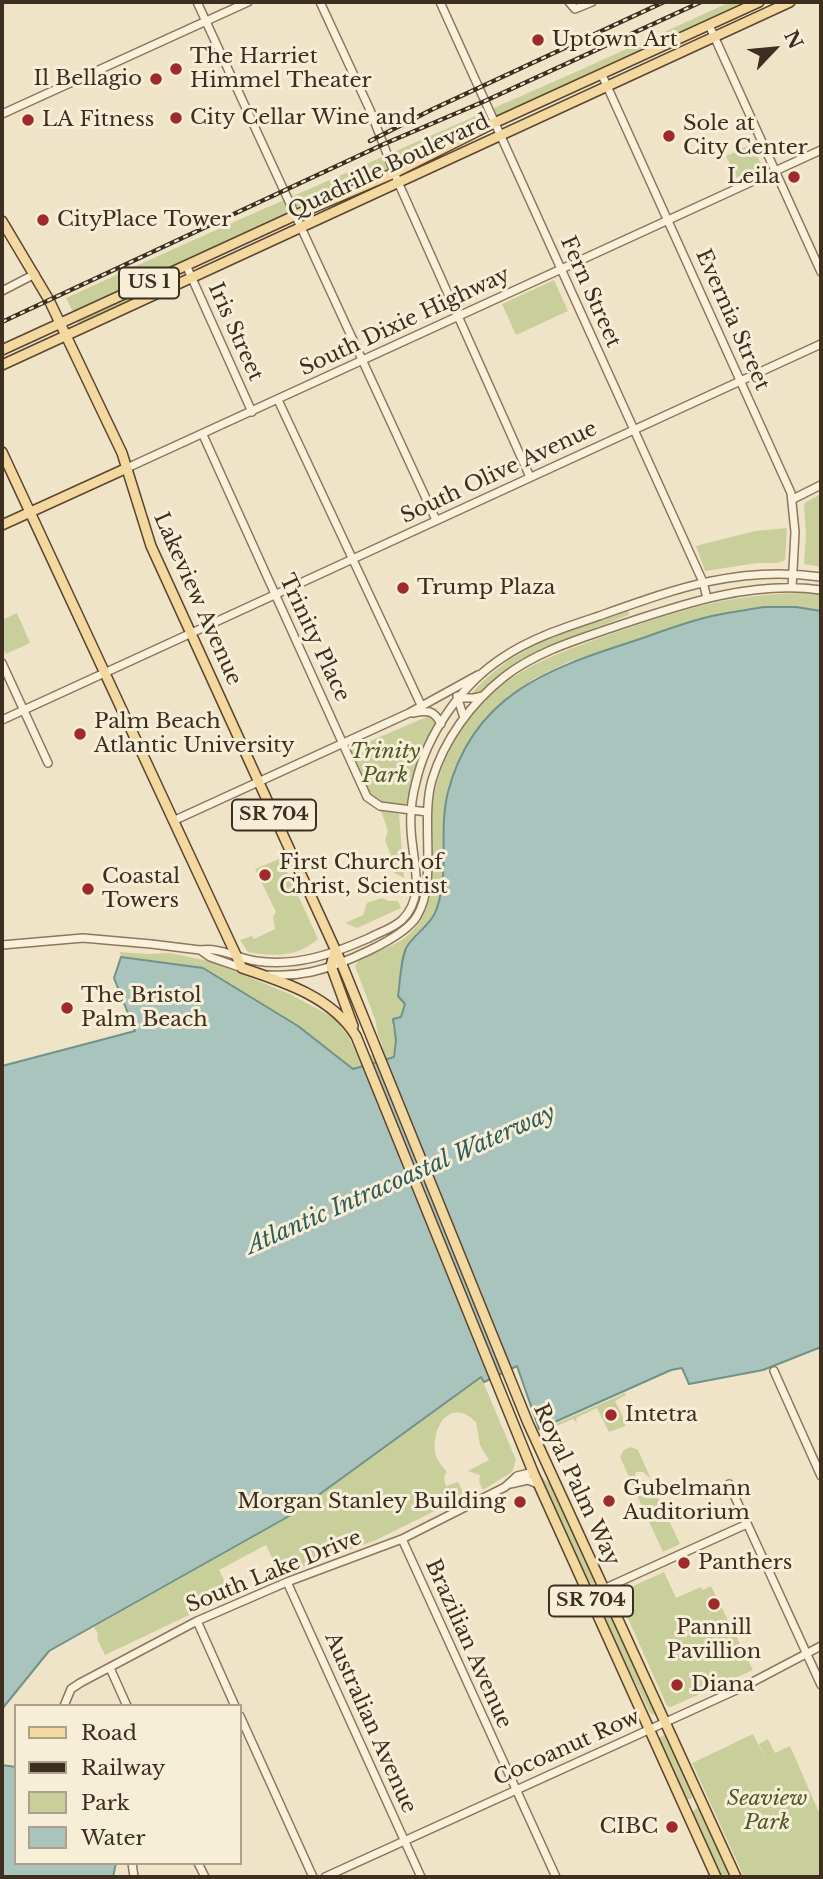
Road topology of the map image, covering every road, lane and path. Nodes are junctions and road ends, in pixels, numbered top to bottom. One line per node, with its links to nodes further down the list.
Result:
1 (197, 2): 9 (street)
2 (248, 2): 9 (street)
3 (320, 2): 19 (street)
4 (440, 2): 15 (street, Fern Street)
5 (569, 2): 6 (street)
6 (592, 2)
7 (759, 2): 10 (main road, Quadrille Boulevard / US 1)
8 (790, 2): 11 (main road, Quadrille Boulevard / US 1)
9 (206, 21): 14 (street); 20 (street)
10 (709, 25): 11 (street); 12 (main road, Quadrille Boulevard / US 1)
11 (714, 37): 13 (main road, Quadrille Boulevard / US 1); 18 (street)
12 (602, 75): 13 (street, Evernia Street); 15 (main road, Quadrille Boulevard / US 1)
13 (607, 86): 16 (main road, Quadrille Boulevard / US 1); 21 (street, Evernia Street)
14 (2, 114)
15 (494, 123): 16 (street, Fern Street); 19 (main road, Quadrille Boulevard / US 1)
16 (500, 135): 19 (main road, Quadrille Boulevard / US 1); 25 (street, Fern Street)
17 (821, 149): 18 (street, South Dixie Highway)
18 (775, 171): 21 (street, South Dixie Highway); 26 (street)
19 (396, 177): 20 (main road, Quadrille Boulevard / US 1); 23 (main road, Quadrille Boulevard / US 1); 30 (street)
20 (296, 215): 23 (street); 24 (main road, Quadrille Boulevard / US 1)
21 (667, 220): 25 (street, South Dixie Highway); 37 (street, Evernia Street)
22 (2, 221): 27 (main road, Lakeview Avenue)
23 (301, 227): 28 (main road, Quadrille Boulevard / US 1); 35 (street)
24 (186, 265): 28 (street, Iris Street); 31 (main road, Quadrille Boulevard / US 1)
25 (561, 270): 30 (street, South Dixie Highway); 40 (street, Fern Street)
26 (821, 272)
27 (35, 274): 29 (street); 31 (main road, Lakeview Avenue)
28 (191, 277): 32 (main road, Quadrille Boulevard / US 1); 39 (street, Iris Street)
29 (2, 291)
30 (458, 317): 35 (street, South Dixie Highway); 44 (street)
31 (61, 323): 32 (main road, Lakeview Avenue); 34 (main road, Quadrille Boulevard / US 1)
32 (66, 335): 36 (main road, Quadrille Boulevard); 43 (main road, Lakeview Avenue)
33 (821, 344): 37 (street, South Olive Avenue)
34 (2, 350)
35 (363, 361): 38 (street, South Dixie Highway); 48 (street)
36 (2, 365)
37 (740, 381): 40 (street, South Olive Avenue); 46 (street, Evernia Street)
38 (278, 400): 39 (street, South Dixie Highway); 50 (street)
39 (252, 412): 41 (street, South Dixie Highway)
40 (632, 430): 44 (street, South Olive Avenue); 53 (street, Fern Street)
41 (203, 435): 43 (street, South Dixie Highway); 56 (street, Trinity Place)
42 (2, 452): 47 (main road)
43 (127, 468): 47 (main road, South Dixie Highway); 58 (main road, Lakeview Avenue / SR 704)
44 (530, 477): 48 (street, South Olive Avenue)
45 (821, 485): 46 (street)
46 (793, 499): 51 (street, Evernia Street)
47 (30, 513): 49 (main road, South Dixie Highway); 60 (main road)
48 (436, 520): 50 (street, South Olive Avenue)
49 (2, 526)
50 (351, 560): 56 (street, South Olive Avenue); 65 (street)
51 (793, 573): 52 (street); 53 (street); 54 (street, Evernia Street)
52 (821, 577)
53 (703, 582): 57 (street, Fern Street); 61 (street)
54 (792, 588): 55 (street); 57 (street)
55 (821, 590)
56 (275, 595): 58 (street, South Olive Avenue); 71 (street, Trinity Place)
57 (707, 598): 63 (street)
58 (191, 634): 60 (street, South Olive Avenue); 73 (main road, Lakeview Avenue / SR 704)
59 (2, 663): 66 (street)
60 (105, 674): 66 (street); 76 (main road)
61 (481, 674): 62 (street); 64 (street)
62 (451, 690): 64 (street); 65 (street)
63 (484, 696): 64 (street); 68 (street)
64 (459, 698): 68 (street); 70 (street)
65 (421, 705): 67 (street)
66 (23, 710): 69 (street); 72 (street)
67 (409, 713): 70 (street); 71 (street)
68 (464, 718): 75 (street)
69 (2, 720)
70 (441, 724): 74 (street)
71 (341, 742): 73 (street); 74 (street, Trinity Place)
72 (48, 763)
73 (259, 781): 76 (street); 79 (main road, Lakeview Avenue / SR 704)
74 (411, 810): 75 (street, Trinity Place); 79 (street)
75 (427, 812): 81 (street)
76 (173, 821): 80 (main road)
77 (2, 945): 78 (street)
78 (200, 950): 80 (street); 83 (street)
79 (335, 951): 80 (street); 81 (main road, Lakeview Avenue / SR 704); 82 (main road)
80 (236, 956): 83 (main road)
81 (341, 962): 82 (street); 87 (main road, Lakeview Avenue / SR 704)
82 (331, 966): 84 (street); 85 (main road)
83 (242, 968): 84 (main road, SR 704)
84 (261, 974): 85 (main road, SR 704)
85 (356, 1036): 88 (main road, Royal Palm Way / SR 704)
86 (774, 1371): 89 (street)
87 (508, 1375): 90 (main road, Royal Palm Way / SR 704)
88 (533, 1472): 90 (main road); 91 (street, South Lake Drive); 93 (main road, Royal Palm Way / SR 704)
89 (821, 1476)
90 (556, 1483): 97 (main road, Royal Palm Way / SR 704)
91 (509, 1484): 93 (street, South Lake Drive); 95 (street, South Lake Drive)
92 (729, 1484): 94 (street)
93 (538, 1485): 98 (main road, Royal Palm Way / SR 704)
94 (747, 1524): 97 (street); 101 (street)
95 (402, 1539): 96 (street, South Lake Drive); 110 (street, Brazilian Avenue)
96 (287, 1583): 99 (street, South Lake Drive); 113 (street, Australian Avenue)
97 (605, 1588): 98 (street); 108 (main road, Royal Palm Way / SR 704)
98 (588, 1596): 109 (main road, Royal Palm Way / SR 704)
99 (197, 1621): 102 (street, South Lake Drive); 106 (street)
100 (821, 1646): 101 (street, Cocoanut Row)
101 (806, 1653): 103 (street); 108 (street, Cocoanut Row)
102 (110, 1668): 104 (street, South Lake Drive); 105 (street)
103 (821, 1685)
104 (65, 1704)
105 (126, 1704)
106 (234, 1704)
107 (242, 1720): 114 (street)
108 (665, 1722): 109 (street, Cocoanut Row); 111 (main road, Royal Palm Way / SR 704)
109 (649, 1730): 110 (street, Cocoanut Row); 112 (main road, Royal Palm Way / SR 704)
110 (516, 1790): 113 (street, Cocoanut Row); 117 (street, Brazilian Avenue)
111 (701, 1800): 112 (main road); 119 (main road, Royal Palm Way / SR 704)
112 (685, 1808): 118 (main road, Royal Palm Way / SR 704)
113 (405, 1841): 115 (street, Cocoanut Row); 116 (street, Australian Avenue)
114 (313, 1877)
115 (326, 1877)
116 (421, 1877)
117 (556, 1877)
118 (716, 1877)
119 (736, 1877)

